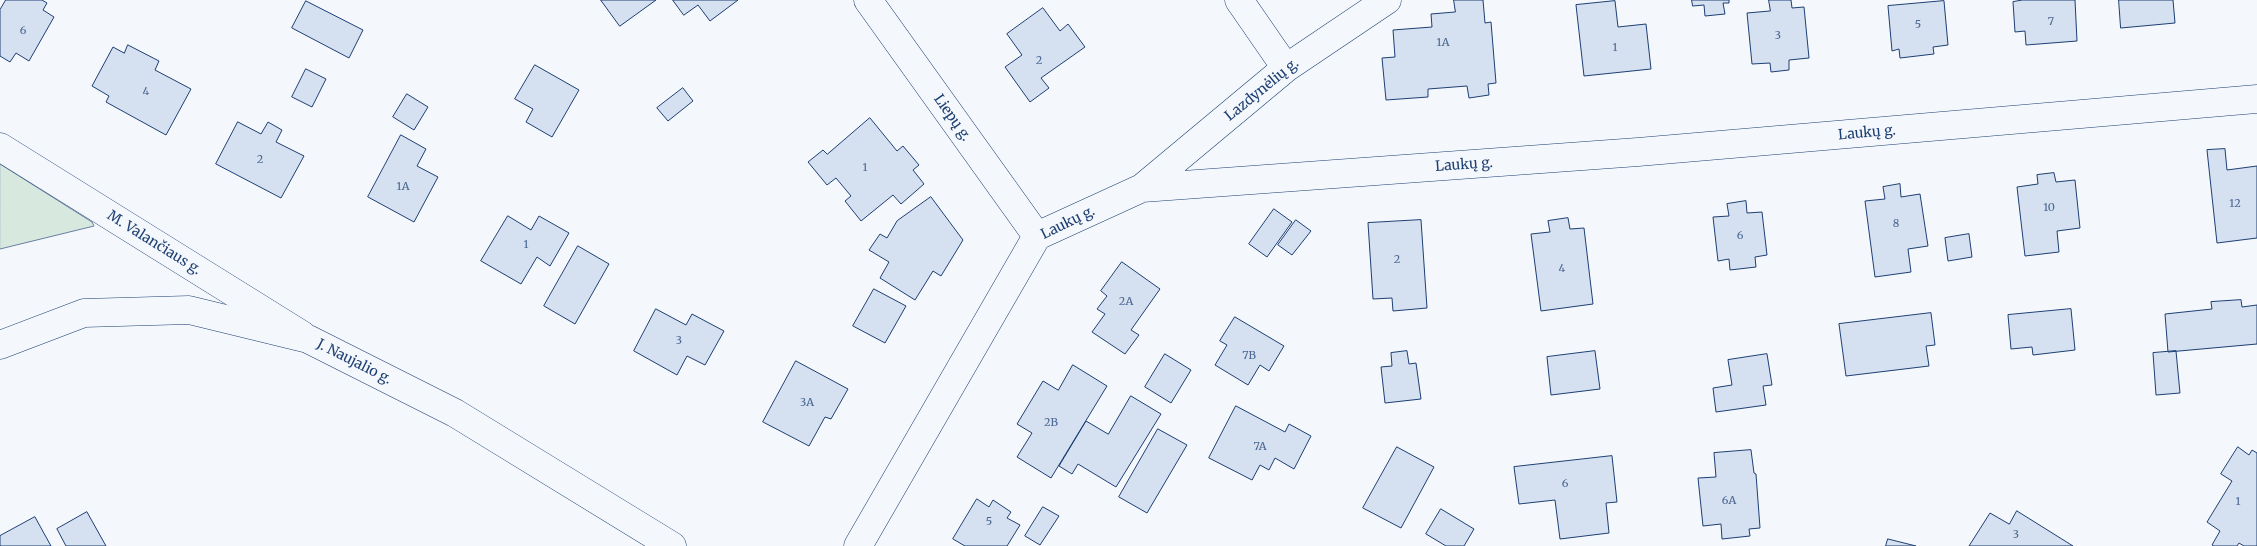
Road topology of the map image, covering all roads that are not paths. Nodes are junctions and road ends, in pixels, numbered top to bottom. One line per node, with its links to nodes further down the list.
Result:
1 (868, 0): 8 (street, Liepų g.)
2 (1239, 0): 4 (street)
3 (1387, 0): 4 (street, Lazdynėlių g.)
4 (1286, 68): 7 (street, Lazdynėlių g.)
5 (2257, 99): 7 (street, Laukų g.)
6 (0, 146): 9 (street, M. Valančiaus g.)
7 (1142, 188): 8 (street, Laukų g.)
8 (1037, 236): 12 (street, Laukų g.)
9 (308, 339): 10 (street, J. Naujalio g.); 11 (street, J. Naujalio g.)
10 (0, 344)
11 (672, 546)
12 (858, 546)

